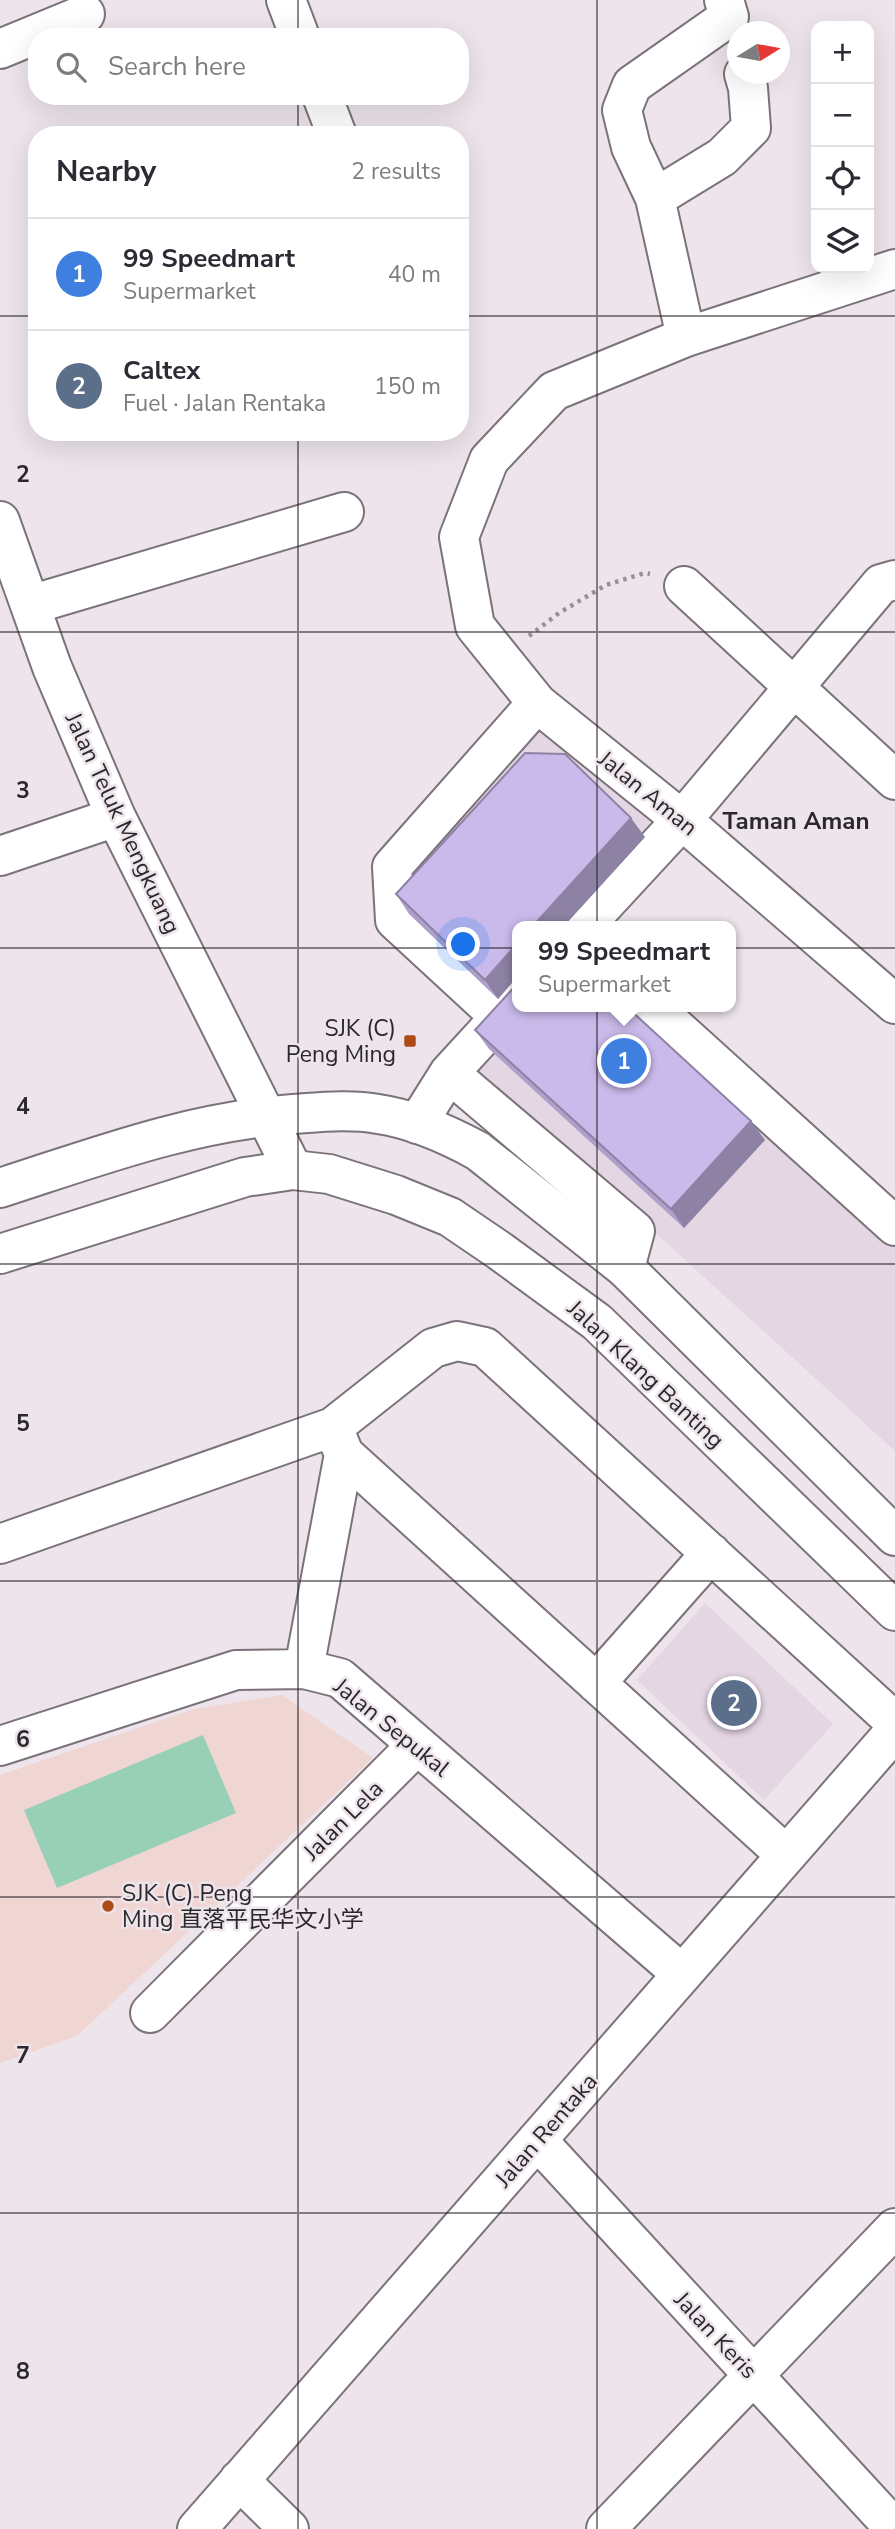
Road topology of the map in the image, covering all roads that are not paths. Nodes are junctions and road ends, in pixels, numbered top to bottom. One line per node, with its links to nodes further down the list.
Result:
1 (286, 0): 5 (main road)
2 (85, 14): 4 (main road)
3 (727, 24): 11 (main road)
4 (51, 28)
5 (297, 28)
6 (28, 37): 7 (main road)
7 (0, 49)
8 (747, 84): 11 (main road)
9 (325, 105): 10 (main road)
10 (334, 126)
11 (655, 198): 13 (main road)
12 (895, 269): 13 (main road)
13 (686, 337): 20 (main road, Jalan Aman)
14 (344, 512): 18 (main road)
15 (0, 521): 18 (main road, Jalan Teluk Mengkuang)
16 (895, 580): 19 (main road)
17 (684, 586): 19 (main road)
18 (30, 605): 22 (main road, Jalan Teluk Mengkuang)
19 (794, 687): 21 (main road); 23 (main road)
20 (537, 703): 23 (main road, Jalan Aman); 27 (main road)
21 (895, 780)
22 (116, 817): 24 (main road); 30 (main road, Jalan Teluk Mengkuang)
23 (682, 820): 25 (main road); 26 (main road, Jalan Aman)
24 (0, 856)
25 (589, 921)
26 (895, 1004)
27 (509, 1008): 29 (main road)
28 (659, 1012): 34 (main road)
29 (449, 1073): 31 (main road); 36 (main road)
30 (267, 1116): 31 (main road); 32 (main road, Jalan Teluk Mengkuang); 33 (main road)
31 (417, 1124): 36 (main road)
32 (293, 1170): 35 (main road, Jalan Klang Banting); 41 (main road, Jalan Klang Banting)
33 (0, 1188)
34 (895, 1226)
35 (0, 1254)
36 (625, 1268): 38 (main road)
37 (338, 1441): 39 (main road); 40 (main road); 42 (main road); 43 (main road)
38 (895, 1536)
39 (0, 1544)
40 (711, 1553): 43 (main road); 44 (main road)
41 (895, 1611)
42 (304, 1669): 46 (main road, Jalan Sepukal); 47 (main road, Jalan Sepukal)
43 (596, 1683): 48 (main road)
44 (895, 1723)
45 (895, 1731): 48 (main road, Jalan Rentaka)
46 (417, 1745): 49 (main road, Jalan Sepukal); 50 (main road, Jalan Lela)
47 (0, 1746)
48 (786, 1855): 49 (main road, Jalan Rentaka)
49 (682, 1974): 51 (main road, Jalan Rentaka)
50 (150, 2013)
51 (537, 2140): 53 (main road, Jalan Keris); 54 (main road, Jalan Rentaka)
52 (895, 2228): 53 (main road)
53 (754, 2376): 57 (main road); 58 (main road, Jalan Keris)
54 (239, 2480): 55 (main road, Jalan Rentaka); 56 (main road)
55 (197, 2529)
56 (289, 2529)
57 (606, 2529)
58 (895, 2529)

